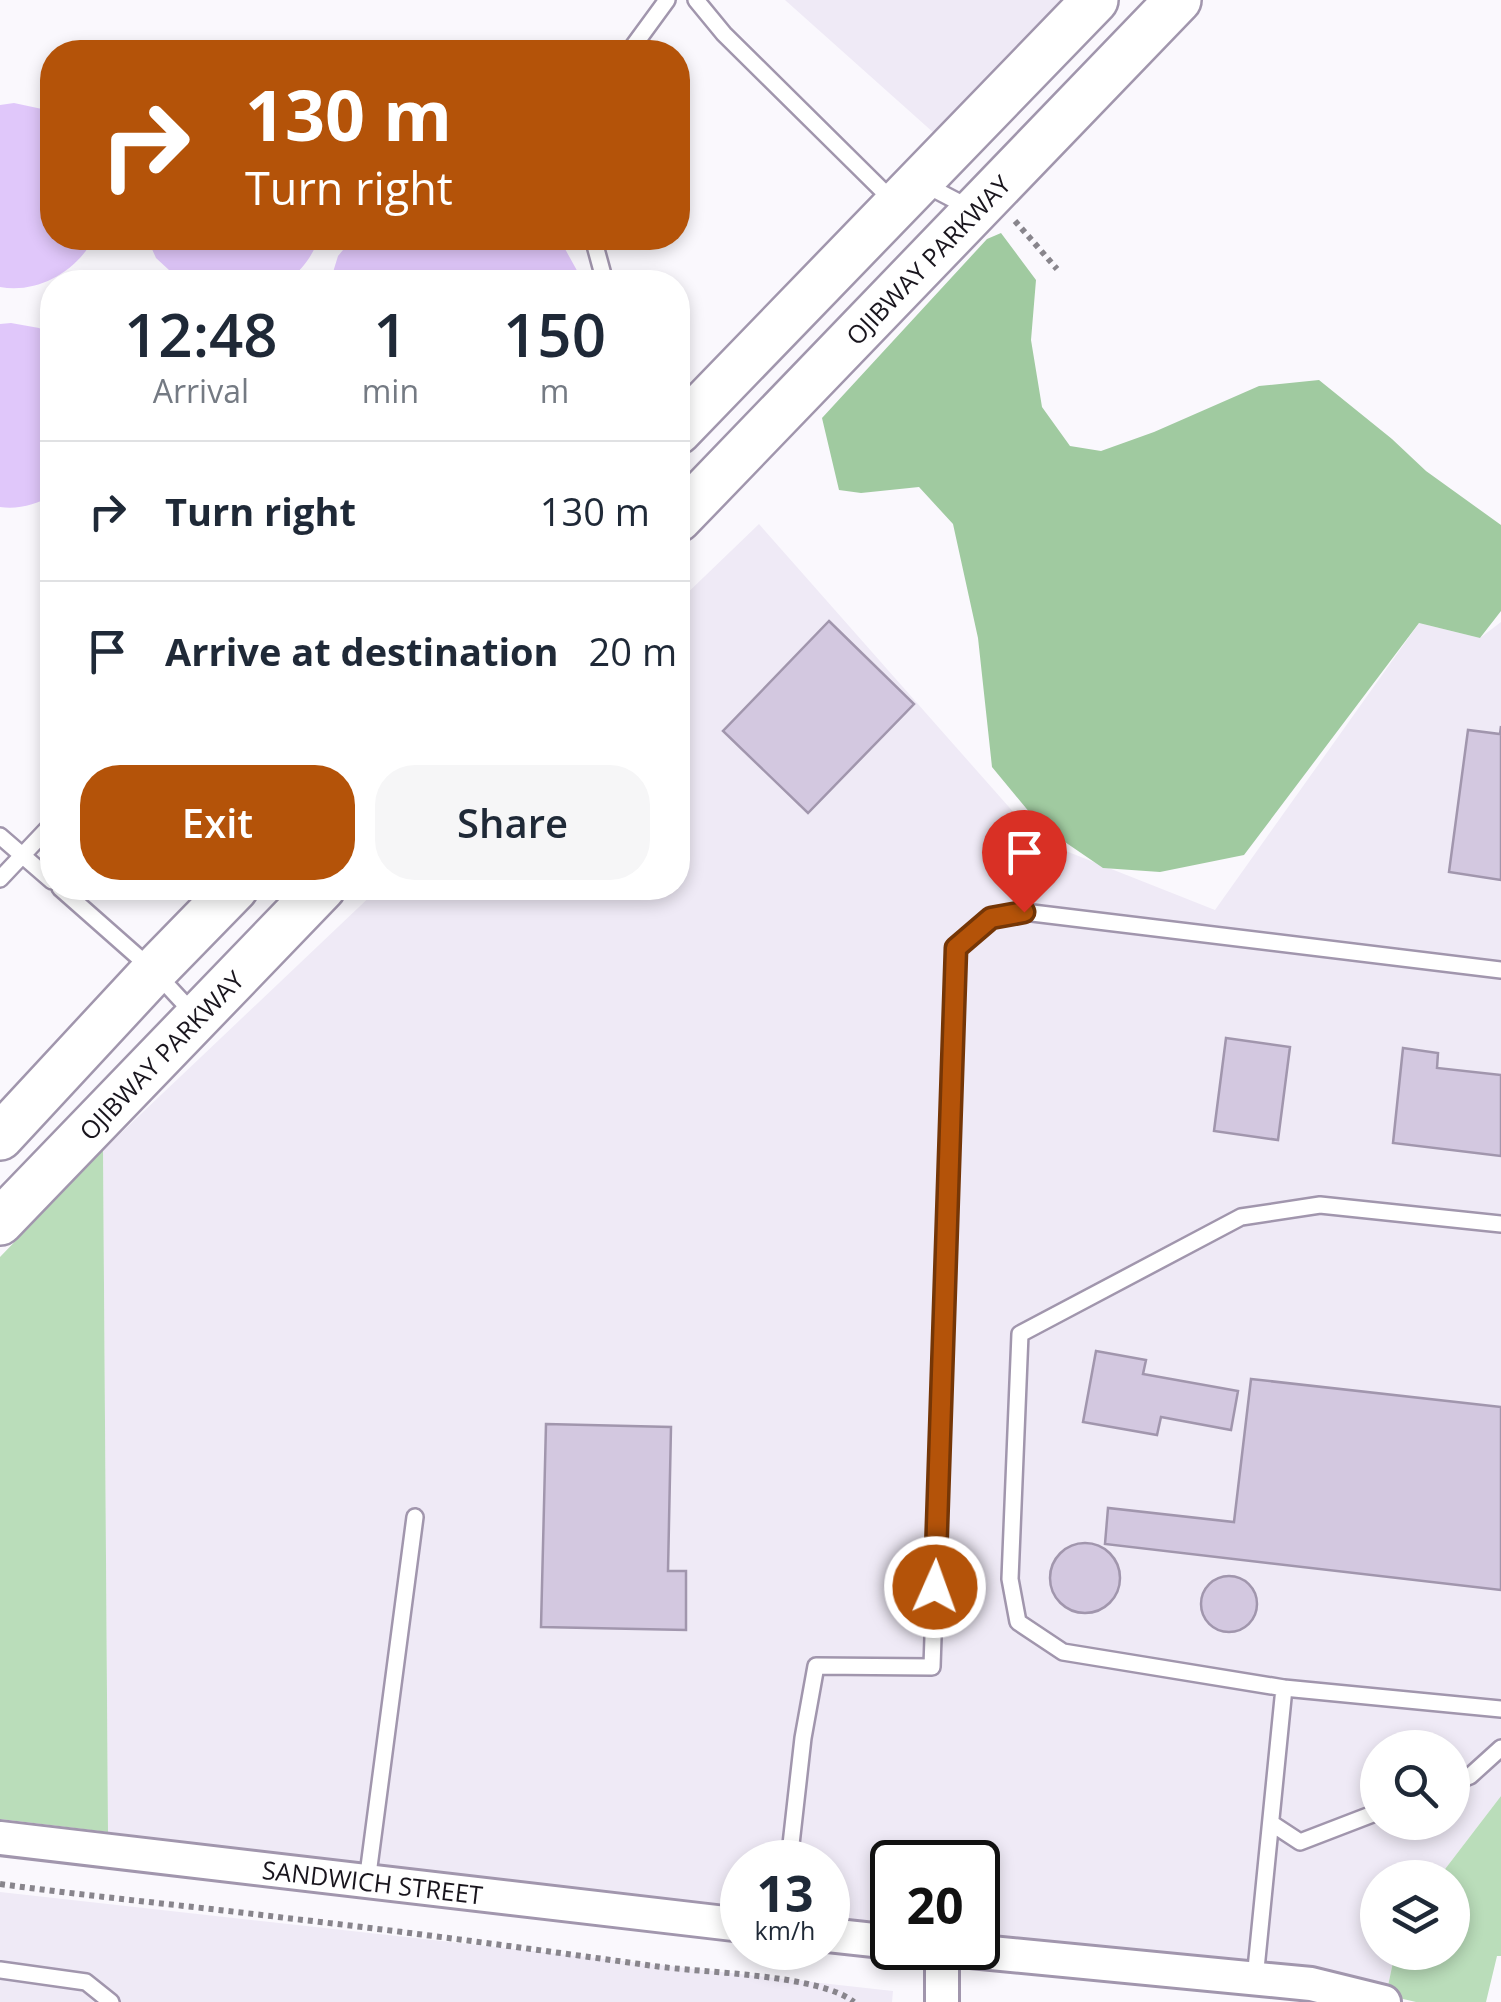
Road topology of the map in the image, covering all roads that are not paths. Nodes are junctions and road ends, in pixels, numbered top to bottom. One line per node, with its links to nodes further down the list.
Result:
1 (667, 0): 5 (lane)
2 (696, 0): 6 (lane)
3 (1095, 0): 6 (main road)
4 (1178, 0): 7 (main road, OJIBWAY PARKWAY)
5 (638, 40)
6 (909, 194): 7 (lane); 8 (main road)
7 (983, 202): 9 (main road, OJIBWAY PARKWAY)
8 (690, 420)
9 (690, 507)
10 (0, 836): 12 (lane)
11 (40, 837): 12 (lane)
12 (23, 855): 13 (lane); 14 (lane)
13 (40, 870)
14 (0, 879)
15 (74, 900): 18 (lane)
16 (222, 900): 18 (main road)
17 (310, 900): 20 (main road, OJIBWAY PARKWAY)
18 (154, 970): 20 (lane); 21 (main road)
19 (1501, 970): 32 (lane)
20 (197, 1017): 22 (main road, OJIBWAY PARKWAY)
21 (0, 1137)
22 (0, 1222)
23 (1501, 1224): 25 (lane)
24 (415, 1517): 33 (lane)
25 (1284, 1688): 26 (lane); 30 (lane)
26 (1501, 1709)
27 (1501, 1748): 28 (lane)
28 (1470, 1776)
29 (1360, 1819): 30 (lane)
30 (1271, 1823): 38 (lane)
31 (0, 1838): 33 (street, SANDWICH STREET)
32 (792, 1840)
33 (367, 1882): 34 (street, SANDWICH STREET)
34 (720, 1922)
35 (1000, 1954): 38 (street)
36 (0, 1970): 39 (lane)
37 (941, 1970): 40 (street)
38 (1256, 1979): 41 (street)
39 (111, 2002)
40 (942, 2002)
41 (1384, 2002)

